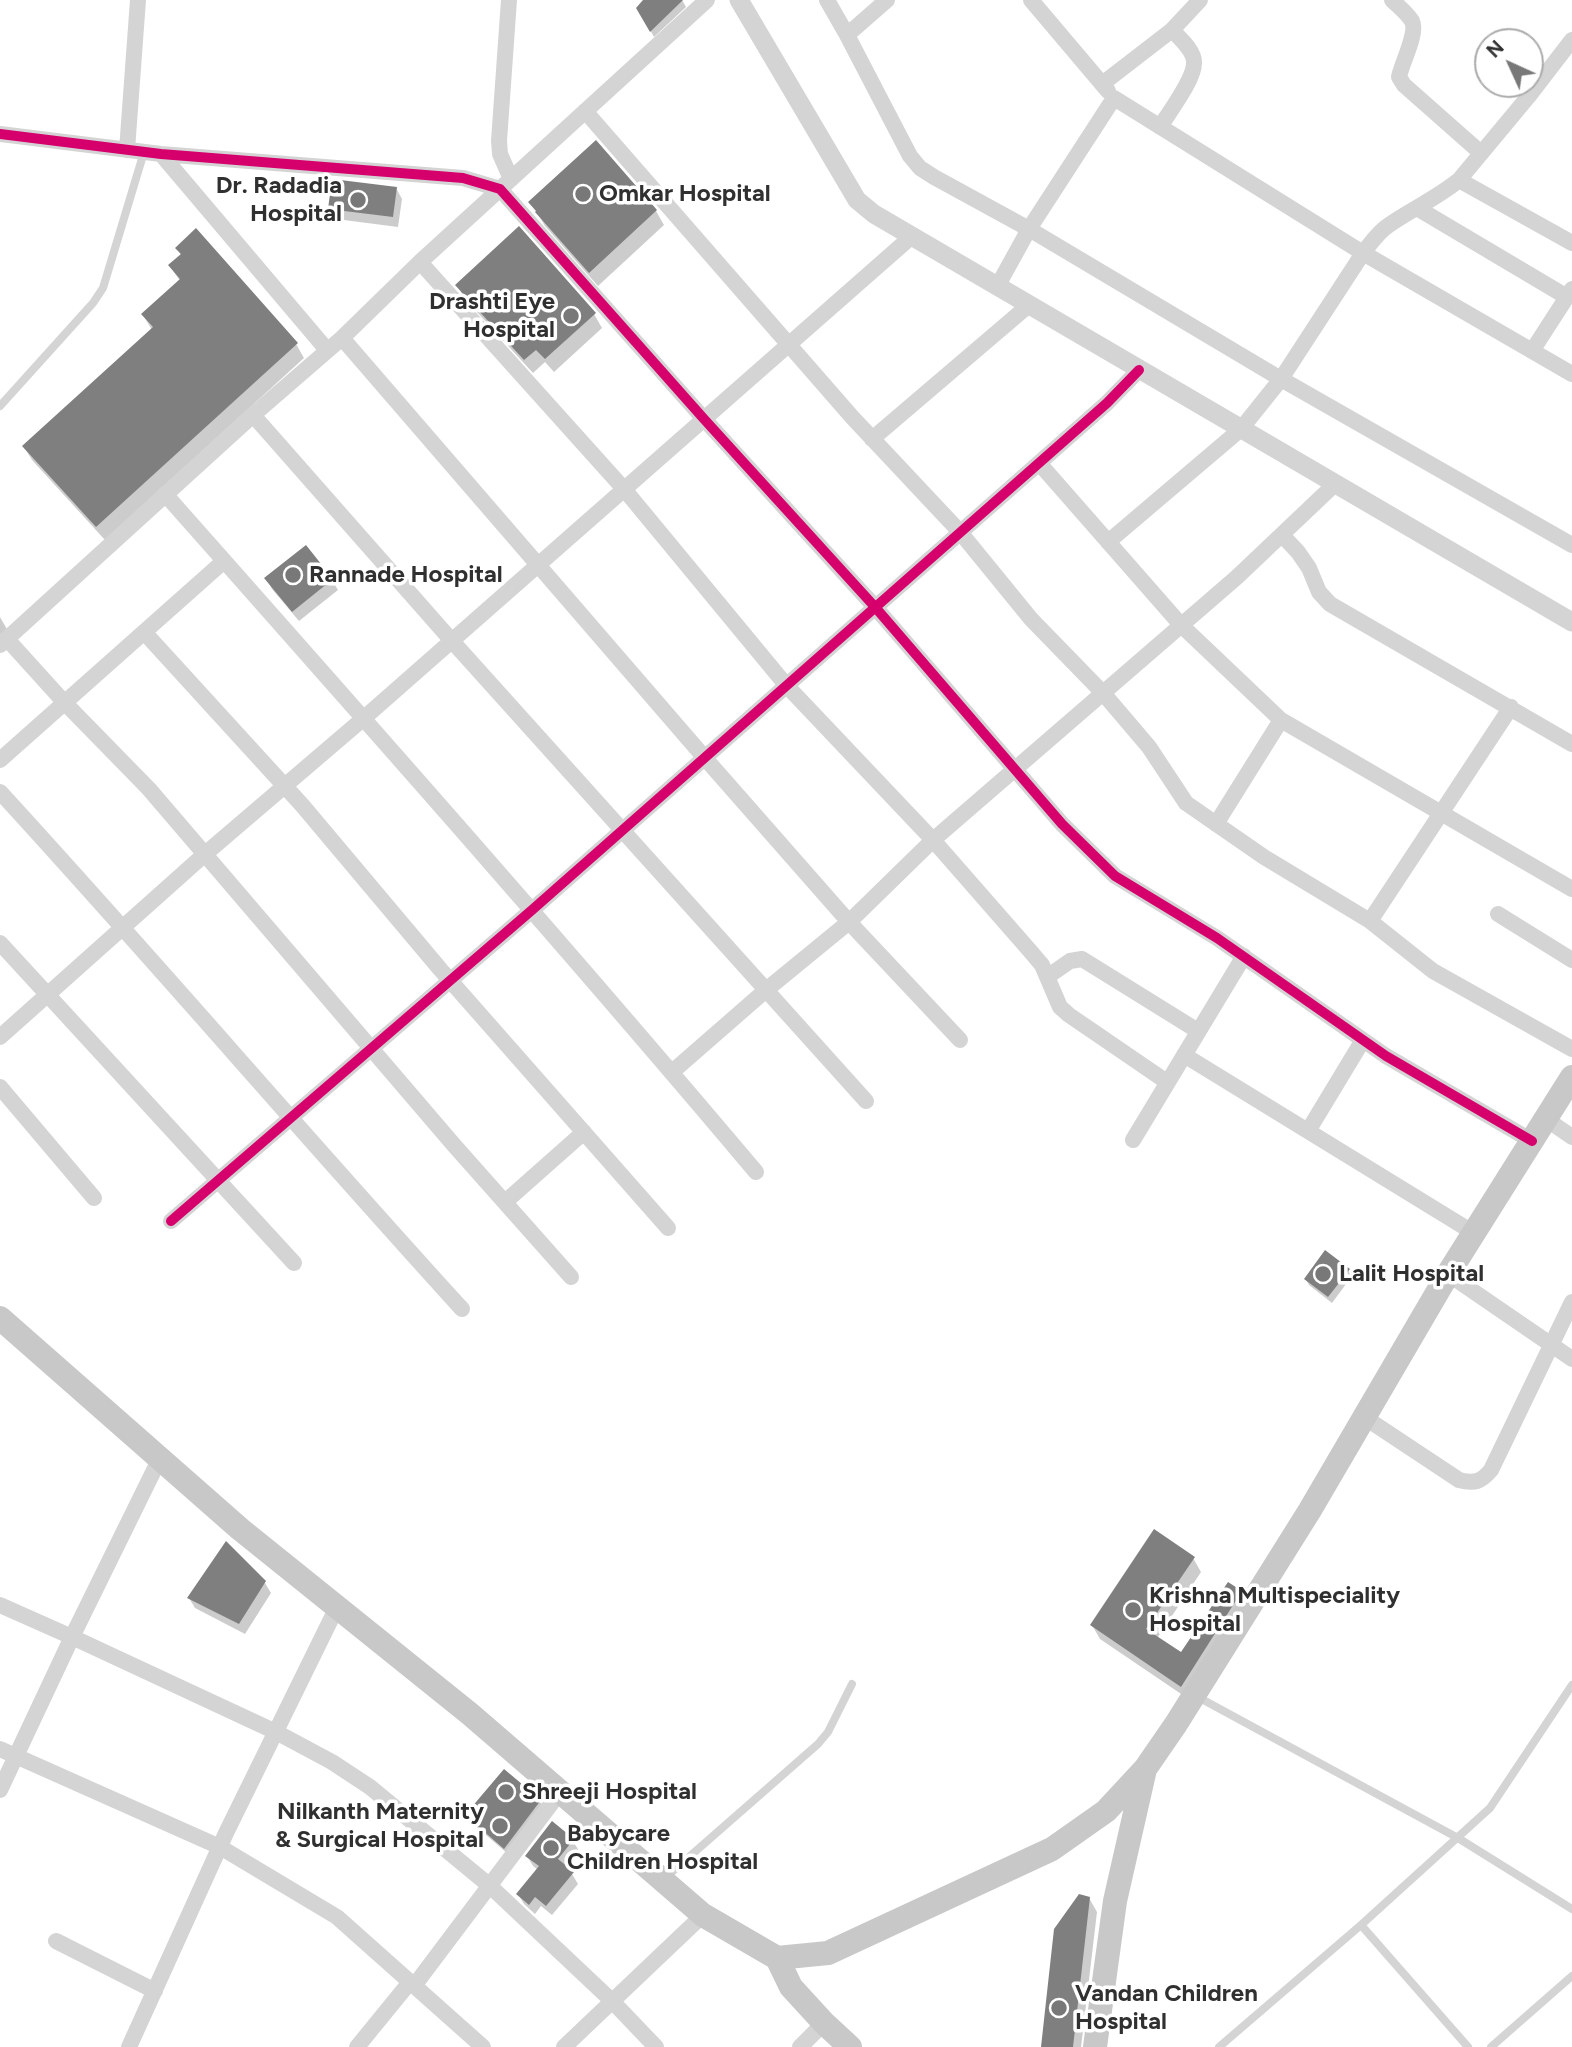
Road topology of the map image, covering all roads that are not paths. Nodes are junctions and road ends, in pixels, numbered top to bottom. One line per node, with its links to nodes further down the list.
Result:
1 (138, 0): 18 (street)
2 (509, 0): 23 (street)
3 (707, 0): 15 (street)
4 (739, 0): 26 (street)
5 (827, 0): 11 (street)
6 (887, 0): 11 (street)
7 (1031, 0): 13 (street)
8 (1200, 0): 10 (street)
9 (1391, 0): 20 (street)
10 (1172, 30): 13 (street); 16 (street)
11 (847, 35): 25 (street)
12 (1571, 43): 20 (street)
13 (1102, 84): 14 (street)
14 (1114, 98): 16 (street); 25 (street)
15 (585, 111): 23 (street); 34 (street)
16 (1160, 127): 28 (street)
17 (0, 134): 18 (street)
18 (127, 150): 19 (street)
19 (144, 152): 21 (street); 40 (lane)
20 (1481, 153): 22 (street)
21 (162, 154): 23 (street); 35 (street)
22 (1459, 180): 24 (street); 27 (street)
23 (505, 184): 29 (street); 42 (street)
24 (1417, 208): 28 (street); 31 (street)
25 (1029, 229): 30 (street); 39 (street)
26 (911, 237): 30 (street); 34 (street)
27 (1572, 243)
28 (1363, 253): 36 (street); 39 (street)
29 (420, 262): 33 (street); 47 (street)
30 (997, 287): 32 (street)
31 (1570, 293): 36 (street)
32 (1029, 305): 37 (street); 44 (street)
33 (342, 338): 35 (street); 54 (street)
34 (789, 344): 42 (street); 44 (street)
35 (327, 350): 41 (street)
36 (1532, 351): 38 (street)
37 (1139, 370): 43 (street); 45 (street)
38 (1572, 374)
39 (1281, 379): 43 (street); 52 (street)
40 (0, 406)
41 (253, 415): 48 (street); 59 (street)
42 (704, 419): 47 (street); 55 (street)
43 (1241, 429): 46 (street); 51 (street)
44 (872, 439): 49 (street)
45 (1039, 463): 49 (street); 51 (street)
46 (1335, 484): 50 (street); 56 (street)
47 (624, 489): 54 (street); 61 (street)
48 (165, 494): 53 (street); 60 (street)
49 (960, 532): 55 (street); 62 (street)
50 (1282, 535): 57 (street); 64 (street)
51 (1108, 542): 57 (street)
52 (1572, 545)
53 (224, 561): 58 (street); 65 (street)
54 (539, 564): 59 (street); 68 (street)
55 (875, 607): 61 (street); 70 (street)
56 (1572, 622)
57 (1181, 625): 62 (street); 66 (street)
58 (144, 632): 63 (street); 71 (street)
59 (452, 640): 65 (street); 75 (street)
60 (3, 642): 63 (street)
61 (786, 685): 68 (street); 76 (street)
62 (1103, 692): 70 (street); 74 (street)
63 (64, 702): 69 (street); 77 (street)
64 (1511, 707): 67 (street); 73 (street)
65 (364, 719): 71 (street); 79 (street)
66 (1281, 720): 73 (street); 74 (street)
67 (1572, 744)
68 (704, 757): 75 (street); 82 (street)
69 (0, 760)
70 (1016, 768): 76 (street); 85 (street)
71 (284, 786): 77 (street); 88 (street)
72 (0, 792): 83 (street)
73 (1441, 813): 78 (street); 81 (street)
74 (1216, 824): 81 (street)
75 (622, 830): 79 (street); 89 (street)
76 (933, 840): 82 (street); 87 (street)
77 (205, 854): 83 (street); 95 (street)
78 (1572, 889)
79 (532, 910): 88 (street); 98 (street)
80 (1498, 914): 86 (street)
81 (1370, 921): 96 (street)
82 (849, 922): 89 (street); 93 (street)
83 (124, 927): 90 (street); 103 (street)
84 (0, 943): 90 (street)
85 (1244, 956): 91 (street); 94 (street)
86 (1572, 960)
87 (1047, 977): 91 (street); 100 (street)
88 (450, 980): 95 (street); 105 (street)
89 (766, 990): 98 (street); 102 (street)
90 (46, 994): 92 (street); 111 (street)
91 (1198, 1031): 97 (street)
92 (1, 1034)
93 (960, 1040)
94 (1363, 1041): 106 (street); 109 (street)
95 (372, 1049): 103 (street); 113 (street)
96 (1572, 1049)
97 (1184, 1055): 100 (street); 106 (street)
98 (672, 1072): 110 (street)
99 (1572, 1077): 104 (main road)
100 (1167, 1082): 108 (street)
101 (0, 1087): 112 (street)
102 (866, 1101)
103 (290, 1117): 111 (street); 121 (street)
104 (1546, 1119): 107 (street); 109 (main road)
105 (584, 1132): 113 (street); 115 (street)
106 (1308, 1132): 116 (street)
107 (1572, 1137)
108 (1133, 1140)
109 (1532, 1142): 116 (main road)
110 (756, 1172)
111 (219, 1181): 114 (street); 117 (street)
112 (94, 1198)
113 (505, 1202): 119 (street)
114 (171, 1221)
115 (668, 1228)
116 (1474, 1233): 118 (main road)
117 (294, 1263)
118 (1448, 1274): 123 (street); 125 (main road)
119 (571, 1277)
120 (1572, 1302): 123 (street)
121 (461, 1310)
122 (0, 1318): 126 (main road)
123 (1550, 1345): 124 (street); 125 (street)
124 (1572, 1359)
125 (1364, 1418): 132 (main road)
126 (160, 1458): 128 (main road); 129 (street)
127 (0, 1605): 129 (street)
128 (337, 1607): 133 (street); 138 (main road)
129 (72, 1637): 133 (street); 135 (street)
130 (852, 1684): 141 (lane)
131 (1572, 1685): 139 (lane)
132 (1194, 1695): 136 (main road); 139 (lane)
133 (276, 1732): 140 (street); 142 (street)
134 (0, 1749): 135 (street)
135 (16, 1756): 137 (street); 140 (street)
136 (1145, 1769): 147 (main road); 160 (main road)
137 (0, 1790)
138 (560, 1792): 141 (main road); 142 (street)
139 (1458, 1838): 143 (lane); 145 (lane)
140 (220, 1847): 149 (street); 150 (street)
141 (662, 1880): 144 (main road)
142 (490, 1886): 149 (street); 151 (street)
143 (1572, 1909)
144 (703, 1915): 147 (main road); 151 (street)
145 (1361, 1925): 161 (lane); 162 (lane)
146 (56, 1941): 150 (street)
147 (777, 1958): 152 (main road)
148 (1572, 1976): 163 (lane)
149 (412, 1984): 154 (street); 155 (street)
150 (155, 1991): 153 (street)
151 (612, 2001): 156 (street); 157 (street)
152 (824, 2023): 158 (street); 159 (main road)
153 (129, 2047)
154 (358, 2047)
155 (483, 2047)
156 (564, 2047)
157 (656, 2047)
158 (800, 2047)
159 (850, 2047)
160 (1095, 2047)
161 (1219, 2047)
162 (1468, 2047)
163 (1491, 2047)

